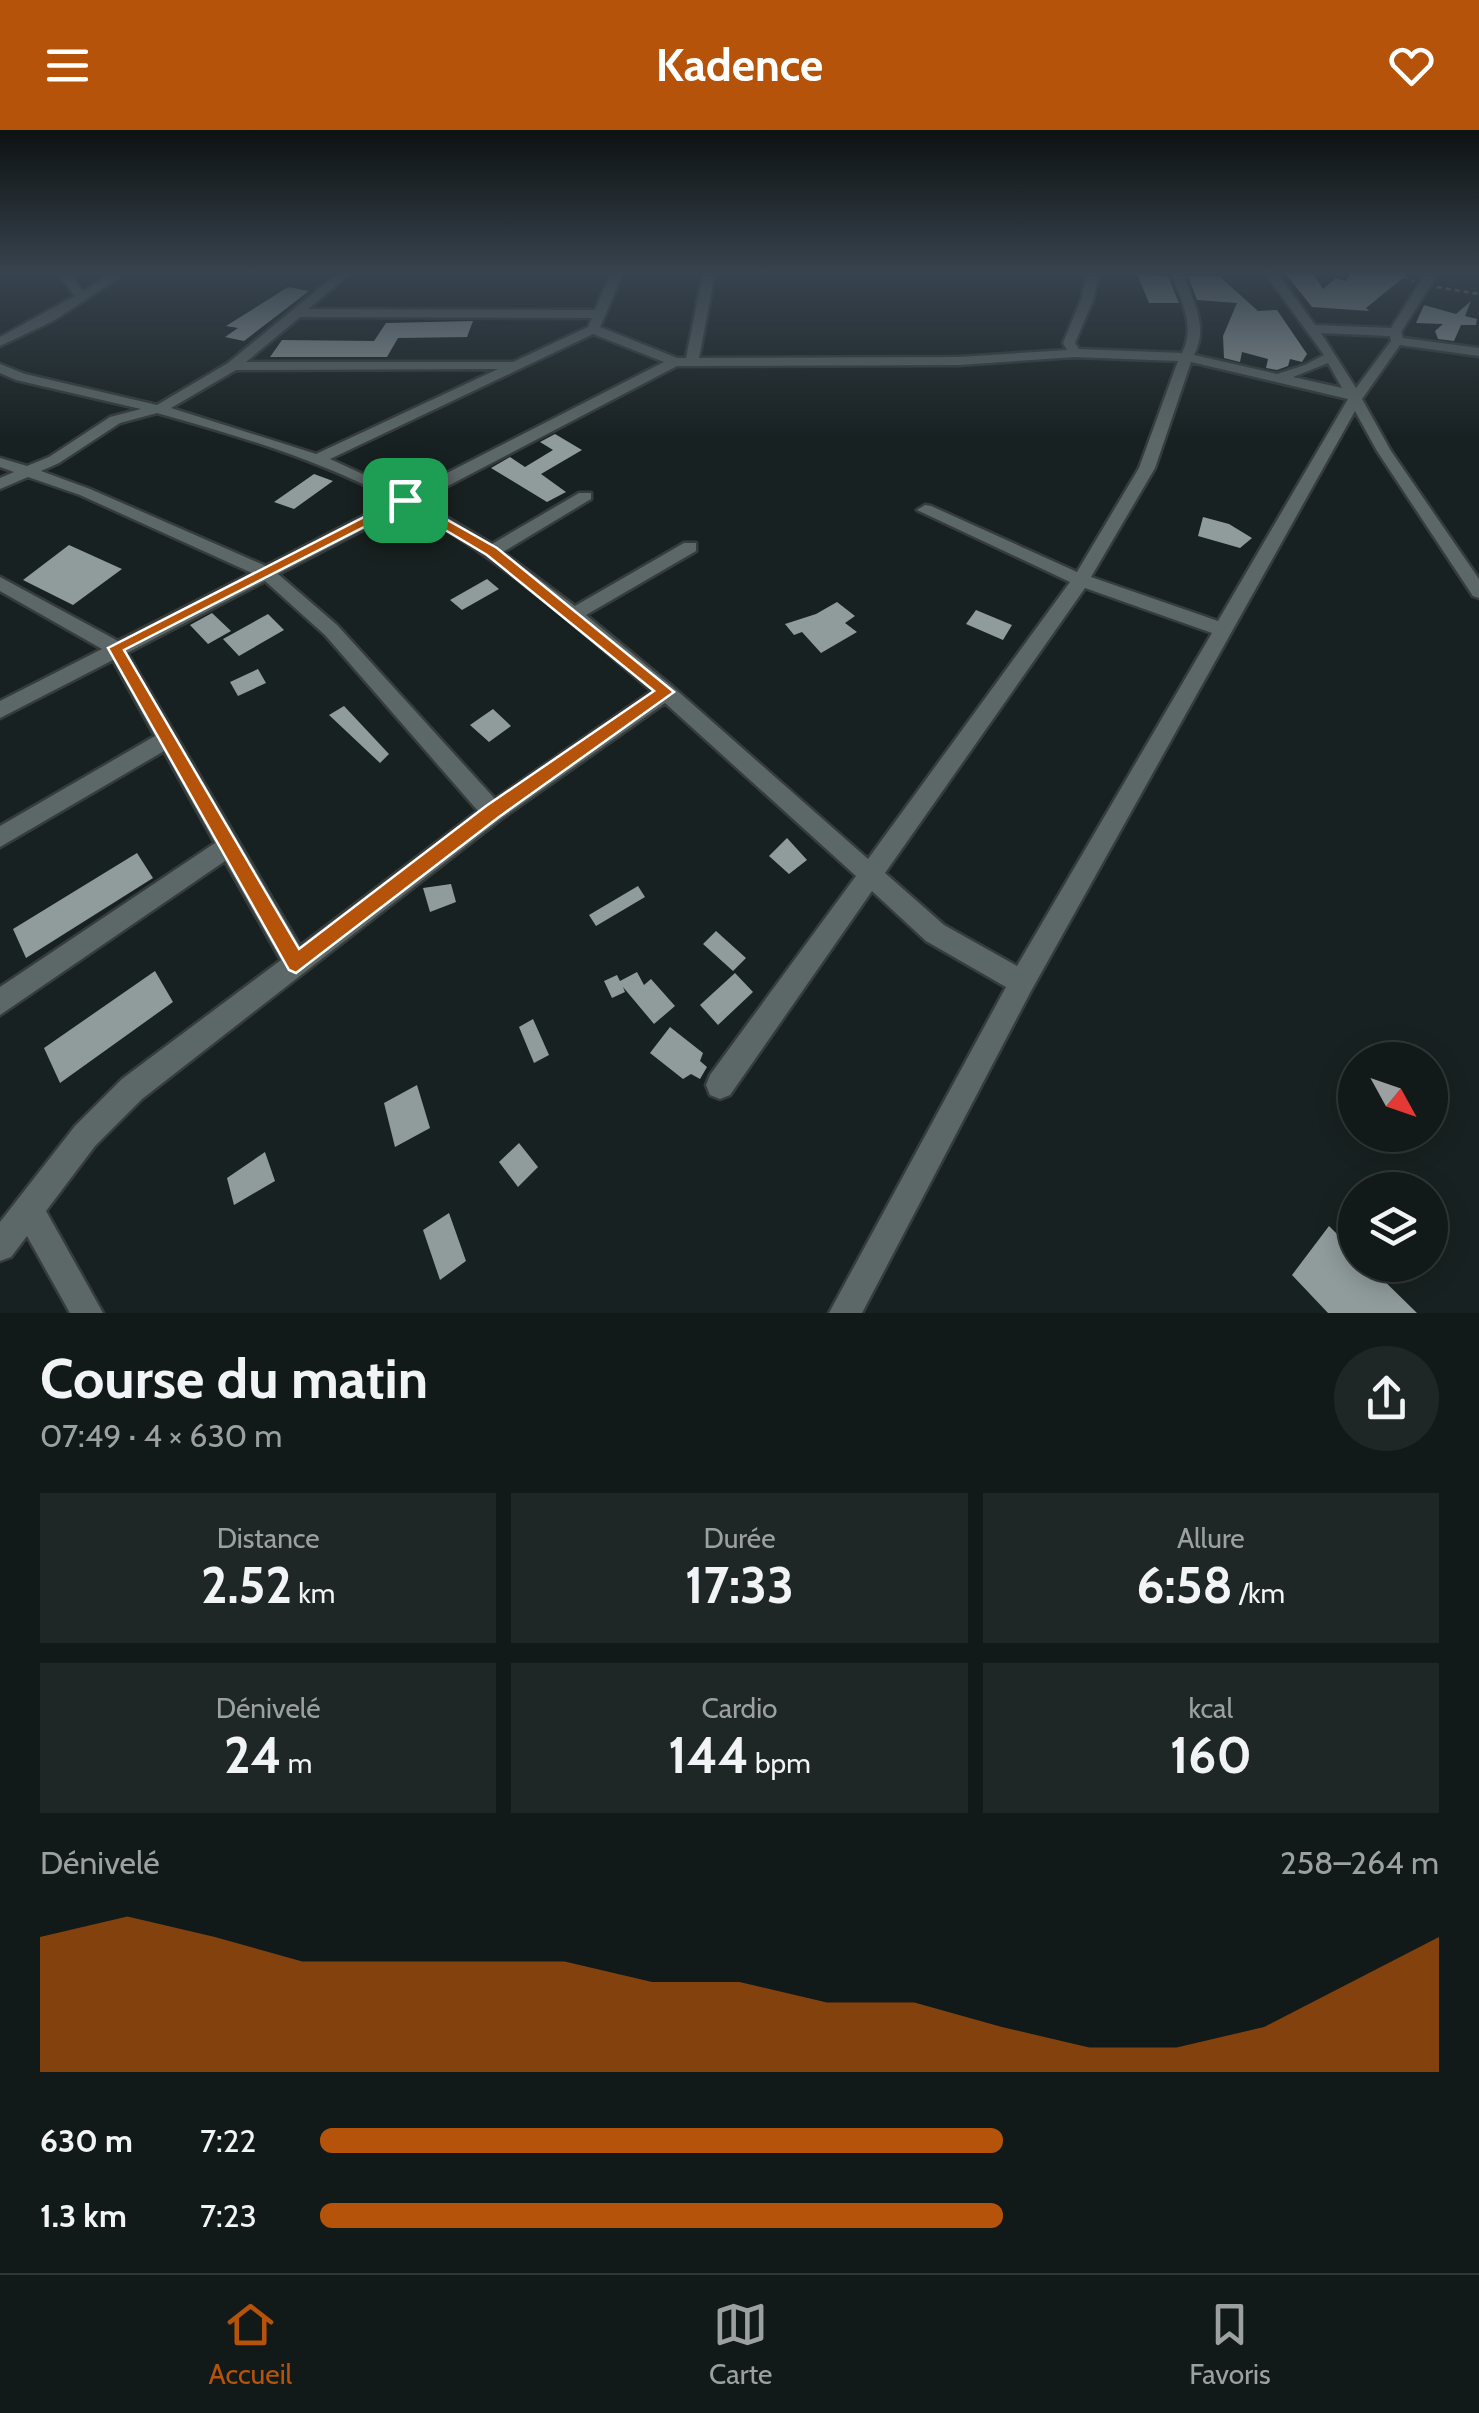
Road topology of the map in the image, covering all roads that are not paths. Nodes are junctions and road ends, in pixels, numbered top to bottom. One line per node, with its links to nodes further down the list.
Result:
1 (25, 328): 10 (street)
2 (279, 328): 17 (street)
3 (693, 328): 15 (street)
4 (1076, 328): 11 (street)
5 (1196, 328): 14 (street)
6 (1401, 328): 9 (street)
7 (594, 329): 15 (street); 16 (street)
8 (1312, 329): 9 (street); 13 (street)
9 (1396, 337): 12 (street); 20 (street)
10 (1, 342)
11 (1075, 352): 14 (street); 15 (street)
12 (1479, 352)
13 (1331, 356): 19 (street); 20 (street)
14 (1186, 357): 19 (street); 32 (street)
15 (683, 361): 27 (street)
16 (518, 365): 17 (street); 22 (street)
17 (233, 366): 21 (street)
18 (0, 368): 21 (street)
19 (1278, 378): 20 (street)
20 (1352, 397): 34 (street); 36 (street)
21 (162, 408): 22 (street); 24 (street)
22 (314, 460): 27 (street)
23 (0, 462): 24 (street)
24 (31, 471): 25 (street); 31 (street)
25 (0, 484)
26 (586, 496): 30 (street)
27 (405, 500): 30 (street); 31 (street)
28 (925, 510): 32 (street)
29 (690, 547): 35 (street)
30 (492, 552): 35 (street)
31 (265, 572): 37 (street); 41 (street)
32 (1080, 580): 36 (street); 44 (street)
33 (0, 582): 37 (street)
34 (1479, 592)
35 (573, 615): 38 (street)
36 (1224, 630): 46 (street)
37 (115, 648): 39 (street); 40 (street)
38 (666, 692): 41 (street); 44 (street)
39 (0, 710)
40 (168, 739): 42 (street); 43 (street)
41 (492, 812): 45 (street)
42 (0, 837)
43 (229, 846): 45 (street); 47 (street)
44 (872, 874): 46 (street); 48 (street)
45 (296, 963): 49 (street)
46 (1022, 982): 52 (street)
47 (0, 1002)
48 (720, 1085)
49 (28, 1209): 50 (street); 51 (street)
50 (0, 1246)
51 (88, 1313)
52 (845, 1313)

